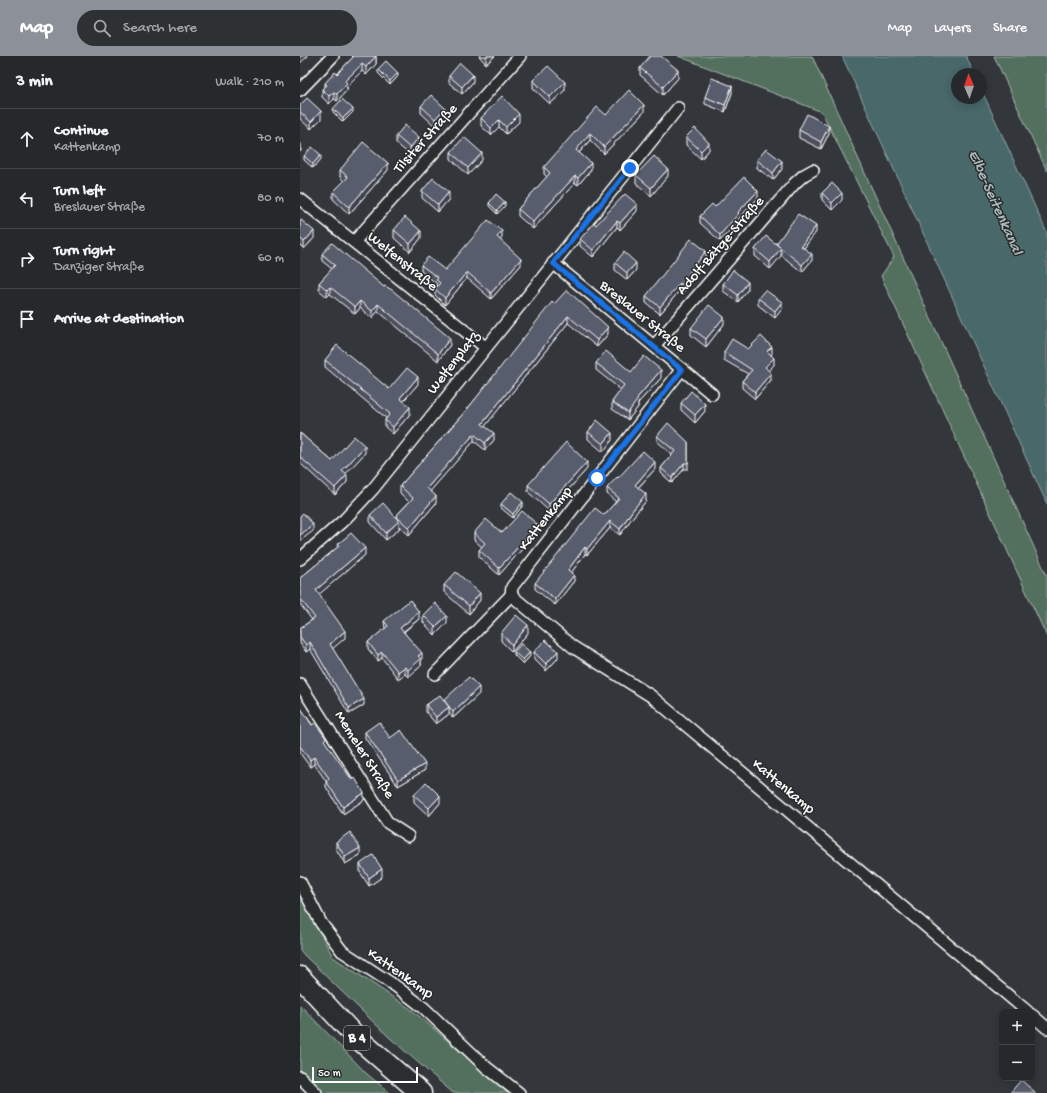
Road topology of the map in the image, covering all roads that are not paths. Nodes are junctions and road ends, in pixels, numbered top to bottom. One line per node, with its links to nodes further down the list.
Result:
1 (333, 56): 3 (street)
2 (520, 56): 7 (street, Tilsiter Straße)
3 (300, 90)
4 (678, 108): 8 (street, Welfenplatz)
5 (813, 170): 9 (street, Adolf-Bätge-Straße)
6 (300, 199): 7 (street, Welfenstraße)
7 (354, 242): 10 (street, Welfenstraße)
8 (553, 263): 9 (street, Breslauer Straße); 10 (street, Welfenplatz)
9 (654, 346): 11 (street, Breslauer Straße)
10 (485, 347): 13 (street, Welfenplatz)
11 (682, 370): 12 (street, Breslauer Straße); 14 (street, Kattenkamp)
12 (712, 394)
13 (300, 559)
14 (511, 595): 15 (street, Kattenkamp); 20 (street, Kattenkamp)
15 (434, 674)
16 (300, 684): 17 (street, Memeler Straße)
17 (408, 836)
18 (300, 882): 26 (street, Kattenkamp)
19 (300, 977): 25 (highway, B 4)
20 (1024, 1009)
21 (1035, 1018): 22 (street)
22 (1047, 1028)
23 (300, 1077): 24 (street)
24 (316, 1093)
25 (421, 1093)
26 (519, 1093)

